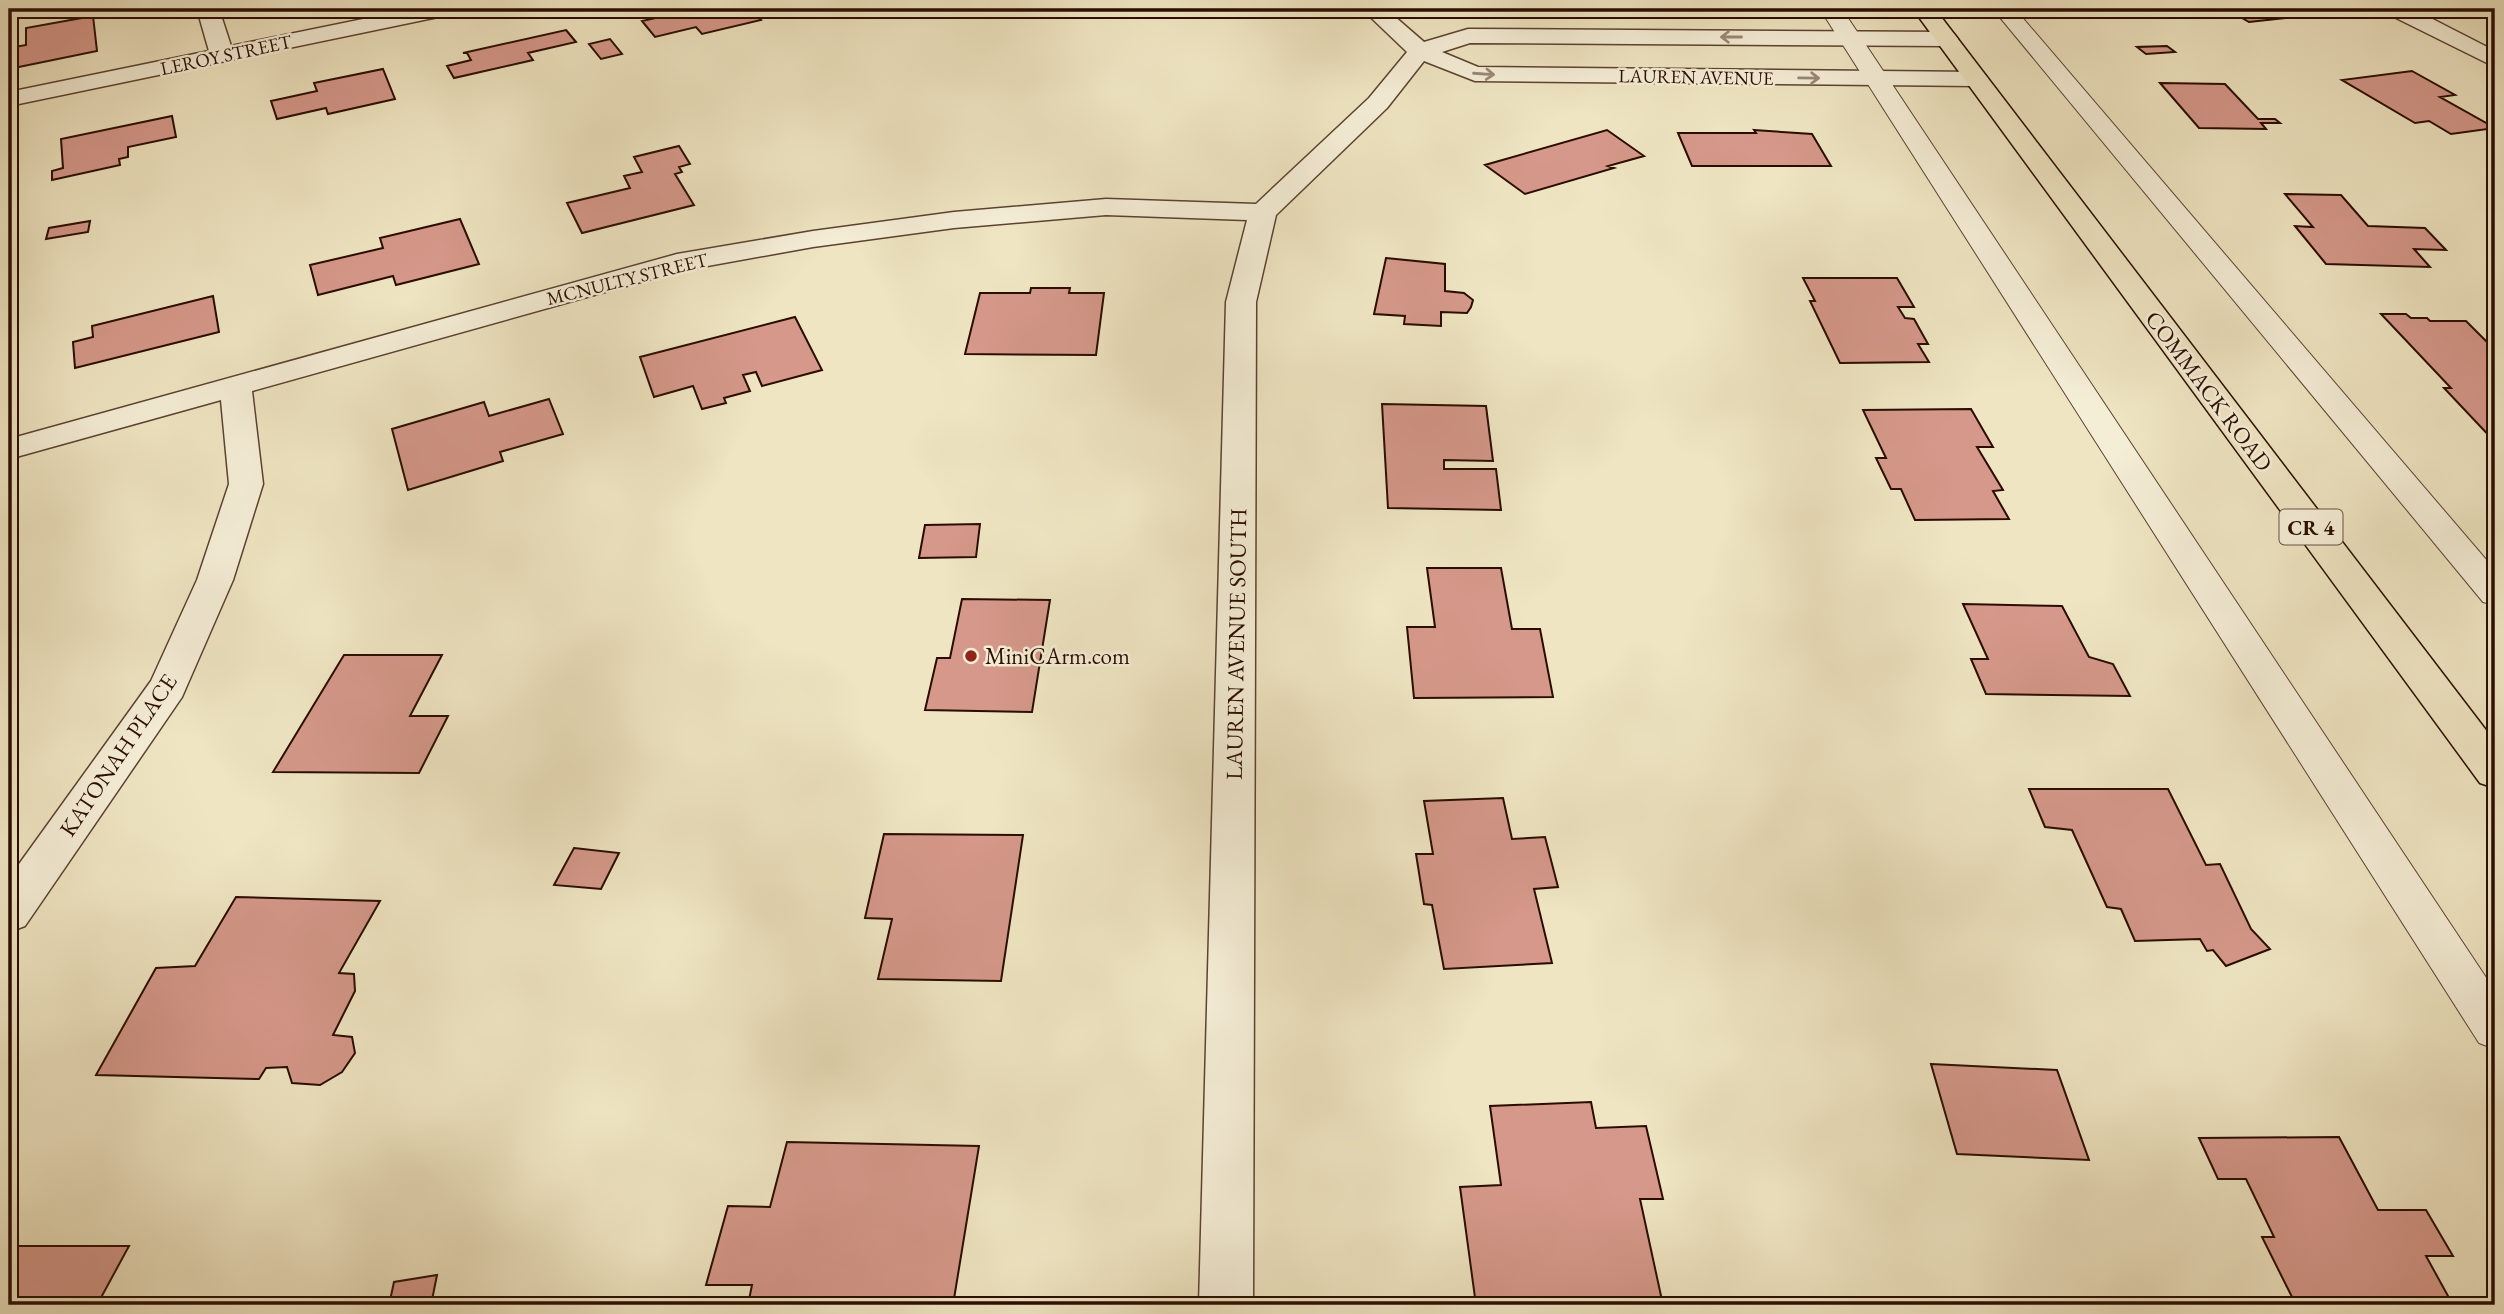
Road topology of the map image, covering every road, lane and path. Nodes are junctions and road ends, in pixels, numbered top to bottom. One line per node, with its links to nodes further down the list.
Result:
1 (208, 9): 11 (street)
2 (443, 9): 11 (street, LEROY STREET)
3 (1373, 9): 10 (street, LAUREN AVENUE)
4 (1831, 9): 8 (lane)
5 (1924, 9): 9 (main road, COMMACK ROAD / CR 4)
6 (2004, 9): 19 (lane)
7 (2396, 9): 12 (street)
8 (1850, 38): 9 (street, LAUREN AVENUE); 10 (street, LAUREN AVENUE, one-way to 10); 13 (lane)
9 (1946, 39): 14 (main road, COMMACK ROAD / CR 4)
10 (1420, 51): 13 (street, LAUREN AVENUE, one-way to 13); 16 (street)
11 (222, 56): 15 (street, LEROY STREET)
12 (2495, 60)
13 (1877, 78): 14 (street, LAUREN AVENUE); 22 (lane)
14 (1976, 79): 20 (main road, COMMACK ROAD / CR 4)
15 (9, 99)
16 (1263, 212): 17 (street, MCNULTY STREET); 23 (street, LAUREN AVENUE SOUTH)
17 (235, 384): 18 (street, MCNULTY STREET); 21 (street, KATONAH PLACE)
18 (9, 449)
19 (2495, 593)
20 (2495, 772)
21 (9, 913)
22 (2495, 1029)
23 (1226, 1305)

